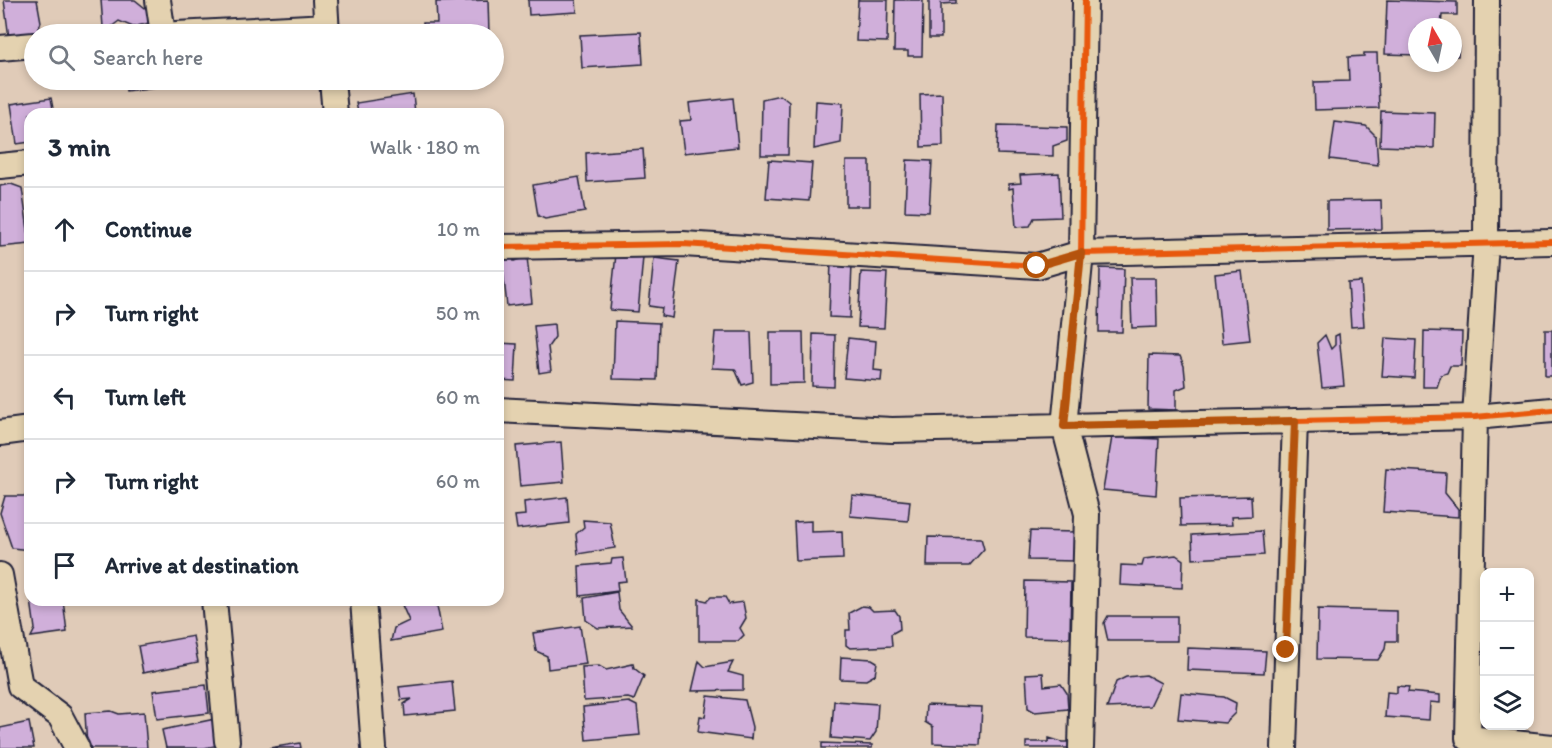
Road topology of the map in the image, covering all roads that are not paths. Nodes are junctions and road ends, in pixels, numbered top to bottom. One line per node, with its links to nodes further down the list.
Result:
1 (158, 0): 5 (street)
2 (325, 0): 6 (street)
3 (1085, 0): 16 (street)
4 (1487, 0): 13 (street)
5 (162, 24)
6 (327, 24)
7 (24, 46): 8 (street)
8 (0, 48)
9 (333, 90): 10 (street)
10 (334, 108)
11 (24, 164): 12 (street)
12 (0, 166)
13 (1486, 242): 14 (street); 16 (street); 19 (street)
14 (1552, 242)
15 (504, 247): 16 (street)
16 (1081, 253): 21 (street)
17 (504, 410): 21 (street)
18 (1552, 410): 19 (street)
19 (1476, 417): 20 (street); 28 (street)
20 (1295, 421): 21 (street); 32 (street)
21 (1064, 426): 31 (street)
22 (24, 430): 23 (street)
23 (0, 433)
24 (0, 575): 29 (street)
25 (215, 606): 27 (street)
26 (363, 606): 30 (street)
27 (227, 741)
28 (1552, 747)
29 (77, 748)
30 (374, 748)
31 (1081, 748)
32 (1284, 748)

